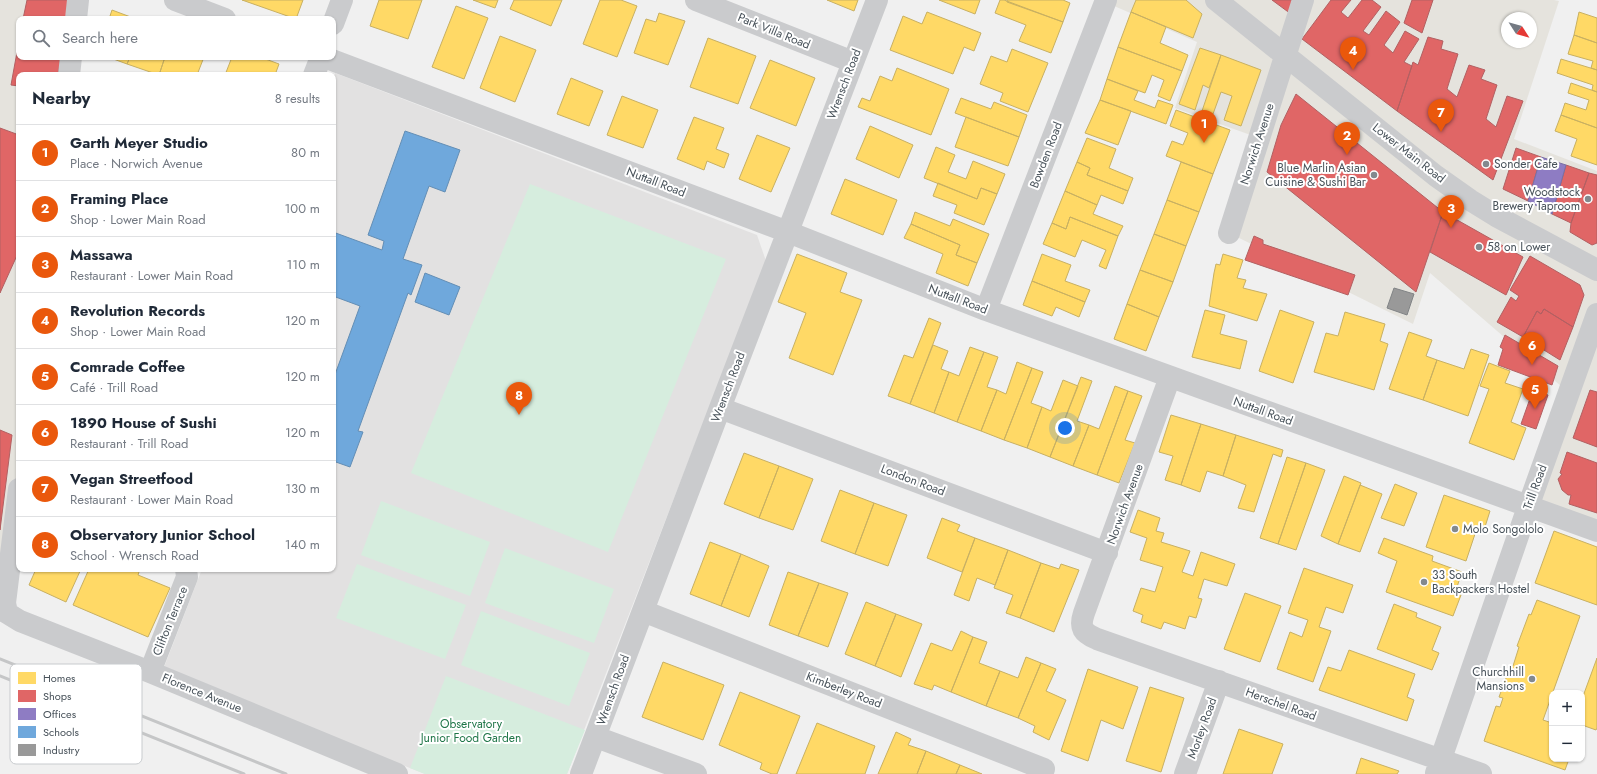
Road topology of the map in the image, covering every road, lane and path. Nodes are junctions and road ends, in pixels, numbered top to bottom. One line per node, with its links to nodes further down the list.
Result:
1 (78, 0): 10 (street)
2 (175, 0): 9 (street)
3 (342, 0): 12 (street)
4 (696, 0): 17 (street, Park Villa Road)
5 (877, 0): 17 (street, Wrensch Road)
6 (1106, 0): 23 (street, Bowden Road)
7 (1216, 0): 13 (street, Lower Main Road)
8 (1303, 0): 13 (street, Norwich Avenue)
9 (203, 5): 11 (street)
10 (76, 16)
11 (220, 16)
12 (336, 16)
13 (1285, 56): 21 (street, Norwich Avenue); 22 (street, Lower Main Road)
14 (71, 60): 18 (street)
15 (320, 60): 19 (street)
16 (332, 60): 20 (street, Nuttall Road)
17 (853, 62): 20 (street, Wrensch Road)
18 (69, 72)
19 (315, 72)
20 (788, 232): 23 (street, Nuttall Road); 26 (street, Wrensch Road)
21 (1229, 233)
22 (1597, 270)
23 (986, 310): 25 (street, Nuttall Road)
24 (1597, 314): 27 (street, Trill Road)
25 (1170, 377): 27 (street, Nuttall Road); 30 (street, Norwich Avenue)
26 (720, 408): 30 (street, London Road); 32 (street, Wrensch Road)
27 (1528, 507): 29 (street, Nuttall Road); 39 (street, Trill Road)
28 (16, 513): 34 (street, Florence Avenue)
29 (1597, 530)
30 (1107, 553): 33 (street, Norwich Avenue)
31 (186, 572): 36 (street, Clifton Terrace)
32 (643, 611): 38 (street, Wrensch Road); 40 (street, Kimberley Road)
33 (1083, 630): 37 (street, Herschel Road)
34 (130, 664)
35 (142, 669): 36 (street, Florence Avenue)
36 (150, 672): 41 (street, Florence Avenue)
37 (1219, 681): 39 (street, Herschel Road); 44 (street, Morley Road)
38 (596, 736): 42 (street, Wrensch Road); 43 (street)
39 (1438, 767): 45 (street, Herschel Road)
40 (1044, 769)
41 (397, 774)
42 (581, 774)
43 (696, 774)
44 (1185, 774)
45 (1481, 774)

